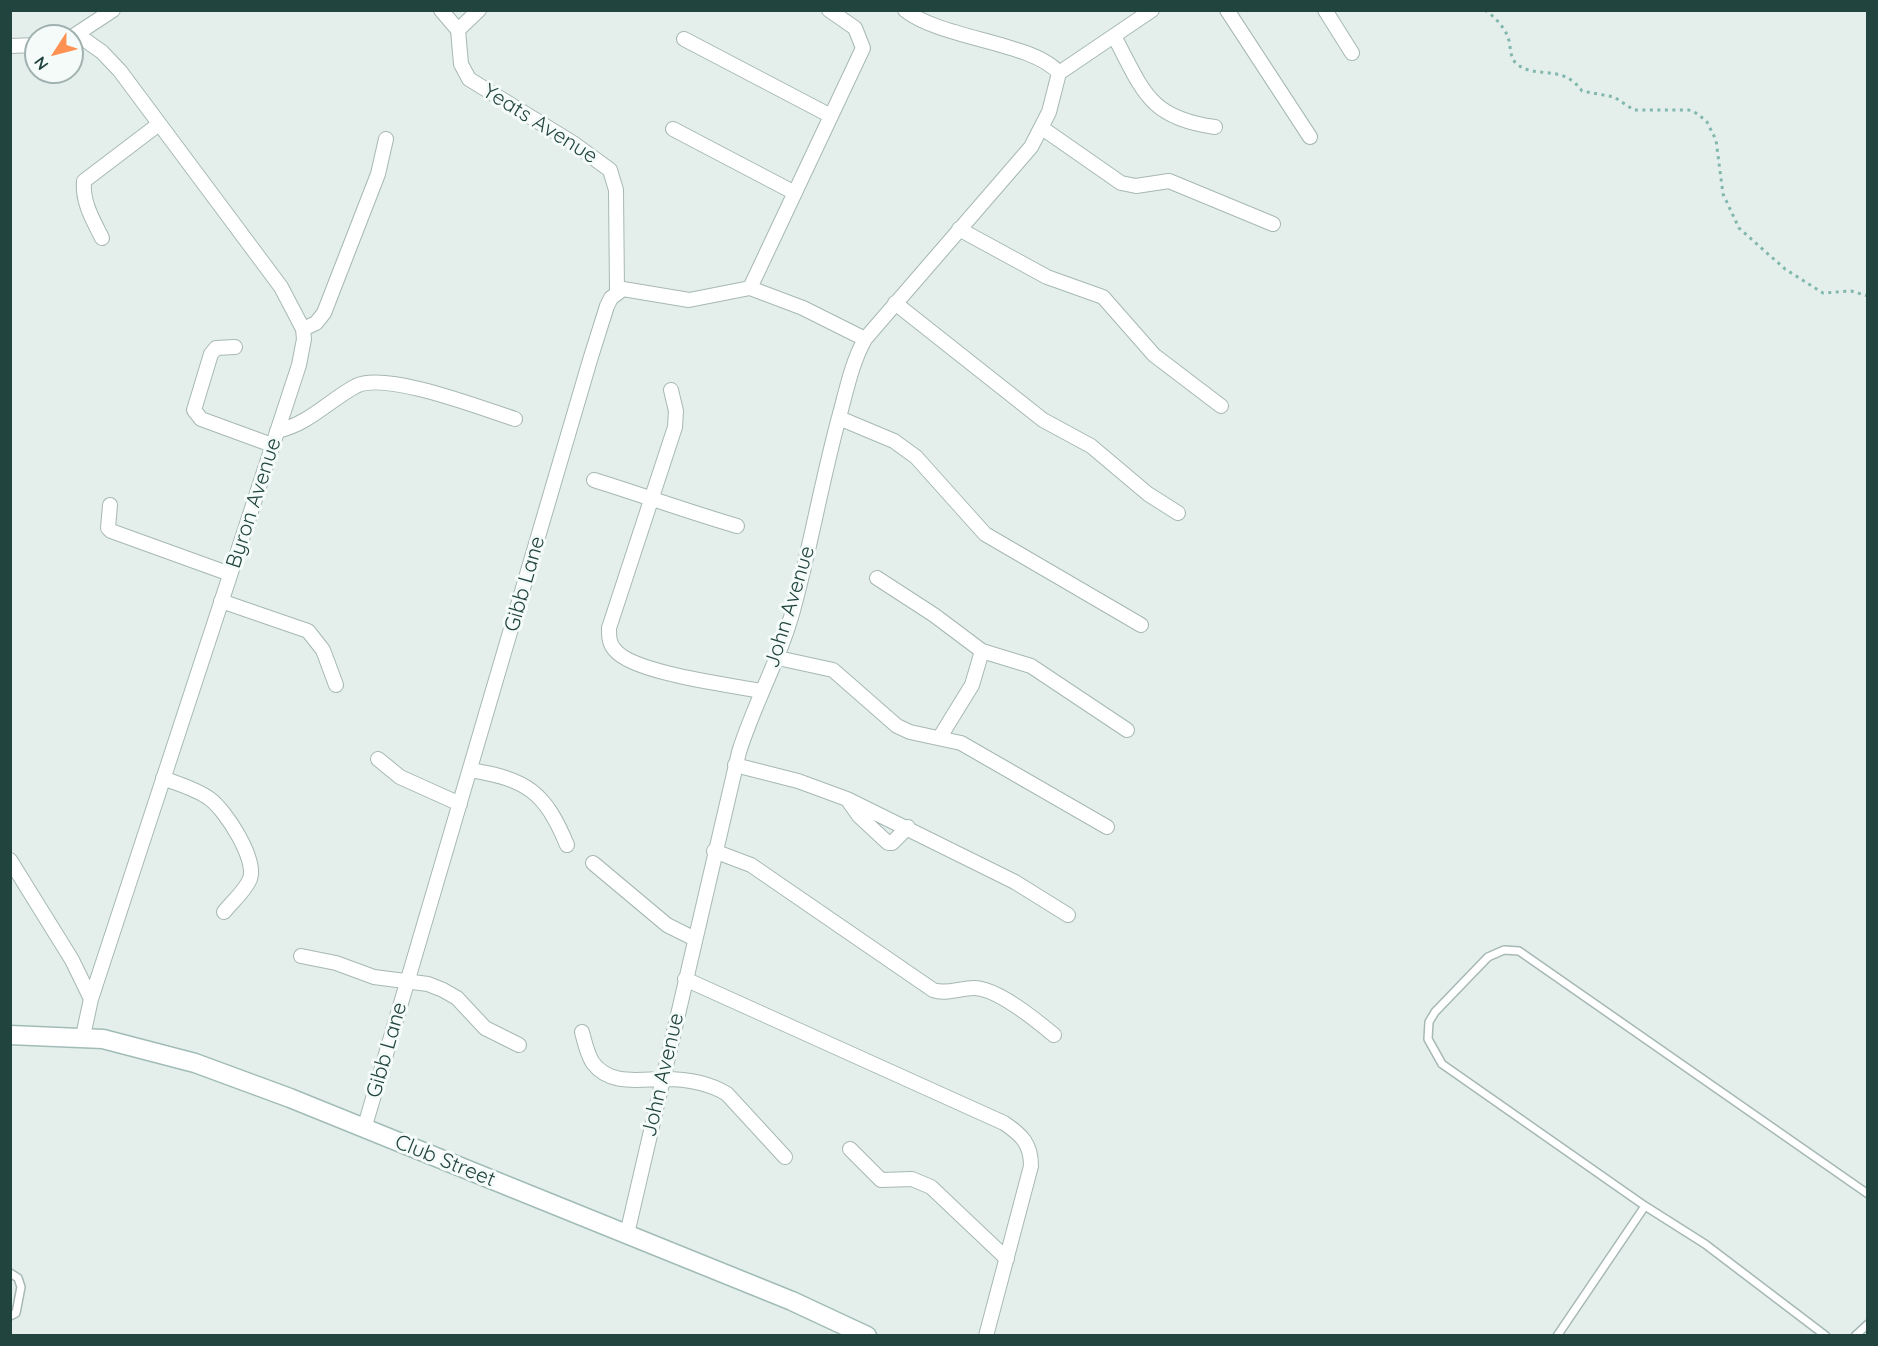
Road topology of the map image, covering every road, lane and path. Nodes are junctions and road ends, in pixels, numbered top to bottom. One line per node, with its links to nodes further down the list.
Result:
1 (113, 10): 12 (street)
2 (441, 10): 13 (street)
3 (478, 10): 13 (street)
4 (829, 10): 10 (street)
5 (905, 10): 18 (street)
6 (1152, 10): 11 (street)
7 (1227, 10): 24 (street)
8 (1325, 10): 17 (street)
9 (1485, 10): 32 (path)
10 (844, 14): 19 (street)
11 (1135, 15): 14 (street)
12 (84, 30)
13 (458, 30): 31 (street, Yeats Avenue)
14 (1114, 36): 18 (street); 21 (street)
15 (684, 39): 19 (street)
16 (84, 41): 20 (street)
17 (1352, 53)
18 (1059, 73): 22 (street, John Avenue)
19 (831, 116): 26 (street)
20 (159, 124): 29 (street); 34 (street)
21 (1215, 127)
22 (1042, 128): 27 (street); 28 (street, John Avenue)
23 (673, 129): 26 (street)
24 (1310, 137)
25 (387, 139): 34 (street)
26 (795, 193): 30 (street)
27 (1273, 224)
28 (959, 229): 33 (street, John Avenue); 38 (street)
29 (102, 238)
30 (750, 288): 31 (street); 35 (street)
31 (617, 292): 60 (street, Gibb Lane)
32 (1868, 296)
33 (895, 303): 35 (street, John Avenue); 46 (street)
34 (303, 329): 41 (street, Byron Avenue)
35 (865, 339): 40 (street, John Avenue)
36 (235, 347): 42 (street)
37 (671, 390): 44 (street)
38 (1221, 406)
39 (515, 418): 41 (street)
40 (839, 418): 51 (street); 53 (street, John Avenue)
41 (277, 431): 42 (street, Byron Avenue)
42 (272, 445): 48 (street, Byron Avenue)
43 (594, 480): 44 (street)
44 (652, 498): 47 (street); 55 (street)
45 (110, 505): 48 (street)
46 (1178, 513)
47 (737, 526)
48 (230, 574): 50 (street, Byron Avenue)
49 (877, 578): 52 (street)
50 (221, 601): 54 (street); 61 (street, Byron Avenue)
51 (1141, 625)
52 (982, 651): 56 (street); 57 (street)
53 (778, 658): 55 (street, John Avenue); 57 (street)
54 (336, 685)
55 (761, 691): 59 (street, John Avenue)
56 (1127, 730)
57 (940, 737): 65 (street)
58 (378, 759): 63 (street)
59 (735, 765): 62 (street); 67 (street, John Avenue)
60 (470, 770): 63 (street, Gibb Lane); 66 (street)
61 (163, 778): 70 (street); 76 (street, Byron Avenue)
62 (847, 799): 64 (street); 64 (street)
63 (460, 804): 75 (street, Gibb Lane)
64 (908, 827): 71 (street)
65 (1107, 827)
66 (567, 845)
67 (714, 851): 72 (street, John Avenue); 79 (street)
68 (10, 860): 76 (street)
69 (593, 863): 72 (street)
70 (224, 912)
71 (1068, 915)
72 (695, 939): 74 (street, John Avenue)
73 (302, 956): 75 (street)
74 (685, 979): 82 (street, John Avenue); 89 (street)
75 (407, 981): 81 (street); 83 (street, Gibb Lane)
76 (91, 999): 80 (street, Byron Avenue)
77 (582, 1032): 82 (street)
78 (10, 1035): 80 (main road, Club Street)
79 (1053, 1035)
80 (83, 1036): 83 (main road, Club Street)
81 (519, 1046)
82 (662, 1079): 85 (street); 88 (street, John Avenue)
83 (364, 1129): 88 (main road, Club Street)
84 (850, 1149): 89 (street)
85 (785, 1157)
86 (1868, 1194): 87 (lane)
87 (1645, 1206): 95 (lane); 96 (lane)
88 (627, 1234): 93 (main road, Club Street)
89 (1007, 1259): 94 (street)
90 (10, 1273): 91 (lane)
91 (10, 1316)
92 (1868, 1324): 97 (lane)
93 (867, 1335)
94 (986, 1335)
95 (1557, 1335)
96 (1826, 1335)
97 (1856, 1335)

